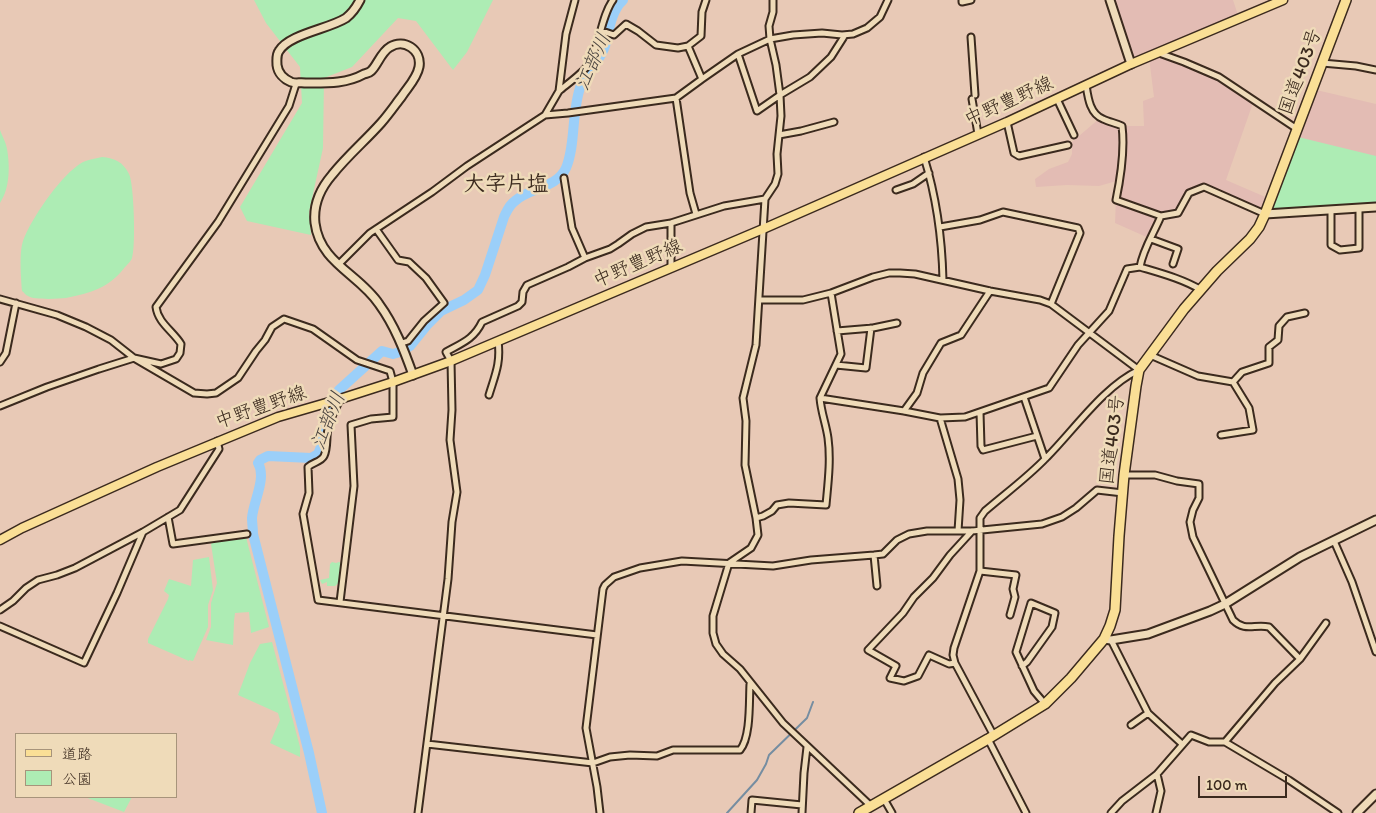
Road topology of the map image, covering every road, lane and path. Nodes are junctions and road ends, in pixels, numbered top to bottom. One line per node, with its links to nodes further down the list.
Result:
1 (360, 0): 25 (street)
2 (575, 0): 27 (street)
3 (613, 0): 14 (street)
4 (706, 0): 18 (street)
5 (773, 0): 17 (street)
6 (888, 0): 15 (street)
7 (962, 0): 8 (street)
8 (971, 0)
9 (1110, 0): 22 (street)
10 (1283, 0): 19 (main road, 中野豊野線)
11 (1340, 0): 13 (main road)
12 (1346, 0): 13 (highway, 国道403号)
13 (1340, 15): 21 (highway, 国道403号)
14 (602, 31): 18 (street); 27 (street)
15 (845, 35): 17 (street); 28 (street)
16 (971, 37): 35 (street)
17 (770, 39): 20 (street); 28 (street)
18 (688, 46): 24 (street)
19 (1158, 53): 22 (main road, 中野豊野線); 34 (street)
20 (738, 54): 24 (street); 28 (street)
21 (1322, 63): 23 (street); 34 (highway, 国道403号)
22 (1131, 64): 26 (main road, 中野豊野線)
23 (1376, 70)
24 (702, 78): 29 (street)
25 (296, 84): 56 (street); 76 (street)
26 (1086, 85): 30 (main road, 中野豊野線); 49 (street)
27 (559, 91): 31 (street)
28 (780, 95): 36 (street)
29 (676, 98): 31 (street); 47 (street)
30 (1057, 99): 33 (main road, 中野豊野線); 37 (street)
31 (545, 114): 52 (street)
32 (834, 122): 36 (street)
33 (1007, 122): 35 (main road, 中野豊野線); 38 (street)
34 (1297, 129): 48 (highway, 国道403号)
35 (978, 134): 39 (main road, 中野豊野線)
36 (779, 135): 43 (street)
37 (1074, 135)
38 (1068, 145)
39 (924, 157): 40 (street); 53 (main road, 中野豊野線)
40 (929, 173): 42 (street); 51 (street)
41 (564, 178): 55 (street)
42 (896, 190)
43 (766, 199): 47 (street); 53 (street)
44 (1376, 207): 45 (street)
45 (1359, 208): 46 (street); 46 (street)
46 (1331, 210): 48 (street)
47 (696, 214): 50 (street)
48 (1265, 214): 49 (street); 62 (highway, 国道403号)
49 (1161, 216): 54 (street)
50 (671, 223): 55 (street); 58 (street)
51 (940, 227): 60 (street); 67 (street)
52 (376, 229): 56 (street); 74 (street)
53 (763, 229): 58 (main road, 中野豊野線); 65 (street)
54 (1151, 239): 57 (street); 59 (street)
55 (586, 258): 77 (street)
56 (339, 264): 74 (street)
57 (1173, 264)
58 (671, 267): 73 (main road, 中野豊野線)
59 (1140, 268): 62 (street); 72 (street)
60 (943, 280): 61 (street); 63 (street)
61 (990, 290): 67 (street); 89 (street)
62 (1201, 290): 75 (highway, 国道403号)
63 (831, 293): 65 (street); 71 (street)
64 (0, 299): 66 (street)
65 (759, 300): 99 (street)
66 (16, 303): 76 (street); 78 (street)
67 (1051, 304): 72 (street)
68 (1305, 313): 83 (street)
69 (897, 323): 70 (street)
70 (871, 328): 71 (street); 79 (street)
71 (837, 331): 79 (street)
72 (1089, 333): 80 (street); 85 (street)
73 (498, 341): 77 (main road, 中野豊野線); 84 (street)
74 (402, 344): 81 (street)
75 (1150, 355): 80 (highway, 国道403号); 83 (street)
76 (134, 358): 82 (street); 88 (street)
77 (451, 361): 81 (main road, 中野豊野線); 116 (street)
78 (0, 362)
79 (836, 365): 86 (street)
80 (1139, 370): 95 (street); 96 (highway, 国道403号)
81 (413, 376): 82 (main road, 中野豊野線)
82 (393, 382): 87 (main road, 中野豊野線); 112 (street)
83 (1233, 382): 92 (street)
84 (489, 395)
85 (1024, 397): 90 (street); 93 (street)
86 (820, 398): 89 (street); 99 (street)
87 (340, 399): 94 (main road, 中野豊野線); 112 (street)
88 (0, 406)
89 (904, 410): 91 (street)
90 (980, 412): 91 (street); 93 (street)
91 (940, 418): 102 (street)
92 (1221, 435)
93 (1037, 436): 95 (street)
94 (216, 441): 98 (street); 106 (main road, 中野豊野線)
95 (1045, 459): 101 (street)
96 (1124, 475): 97 (highway, 国道403号); 113 (street)
97 (1122, 493): 101 (street); 120 (highway, 国道403号)
98 (168, 517): 104 (street); 105 (street)
99 (756, 518): 109 (street)
100 (1376, 520): 107 (street)
101 (980, 530): 103 (street); 110 (street)
102 (958, 531): 103 (street); 108 (street)
103 (972, 531): 123 (street)
104 (143, 532): 114 (street); 118 (street)
105 (248, 534)
106 (0, 540)
107 (1334, 541): 113 (street); 121 (street)
108 (874, 556): 109 (street); 111 (street)
109 (729, 563): 119 (street); 125 (street)
110 (980, 571): 115 (street); 123 (street)
111 (877, 586)
112 (340, 602): 116 (street)
113 (1225, 604): 120 (street); 122 (street)
114 (0, 610)
115 (1010, 614)
116 (443, 615): 119 (street); 131 (street)
117 (1326, 623): 122 (street)
118 (0, 626)
119 (597, 635): 134 (street)
120 (1107, 639): 126 (highway, 国道403号); 127 (street)
121 (1376, 652)
122 (1300, 659): 130 (street)
123 (955, 663): 129 (street)
124 (1022, 666): 124 (street); 126 (street)
125 (750, 683): 133 (street); 134 (street)
126 (1044, 704): 129 (highway, 国道403号)
127 (1148, 713): 128 (street); 132 (street)
128 (1131, 725)
129 (991, 738): 137 (highway, 国道403号); 146 (street)
130 (1225, 742): 132 (street); 149 (street)
131 (427, 744): 134 (street); 140 (street)
132 (1182, 744): 135 (street)
133 (807, 747): 138 (street); 139 (street)
134 (593, 763): 141 (street)
135 (1157, 774): 147 (street); 148 (street)
136 (1376, 794): 150 (street)
137 (884, 799): 139 (highway, 国道403号); 145 (street)
138 (802, 805): 142 (street); 143 (street)
139 (872, 806): 144 (highway, 国道403号)
140 (418, 813)
141 (600, 813)
142 (750, 813)
143 (802, 813)
144 (859, 813)
145 (892, 813)
146 (1026, 813)
147 (1111, 813)
148 (1156, 813)
149 (1338, 813)
150 (1358, 813)

